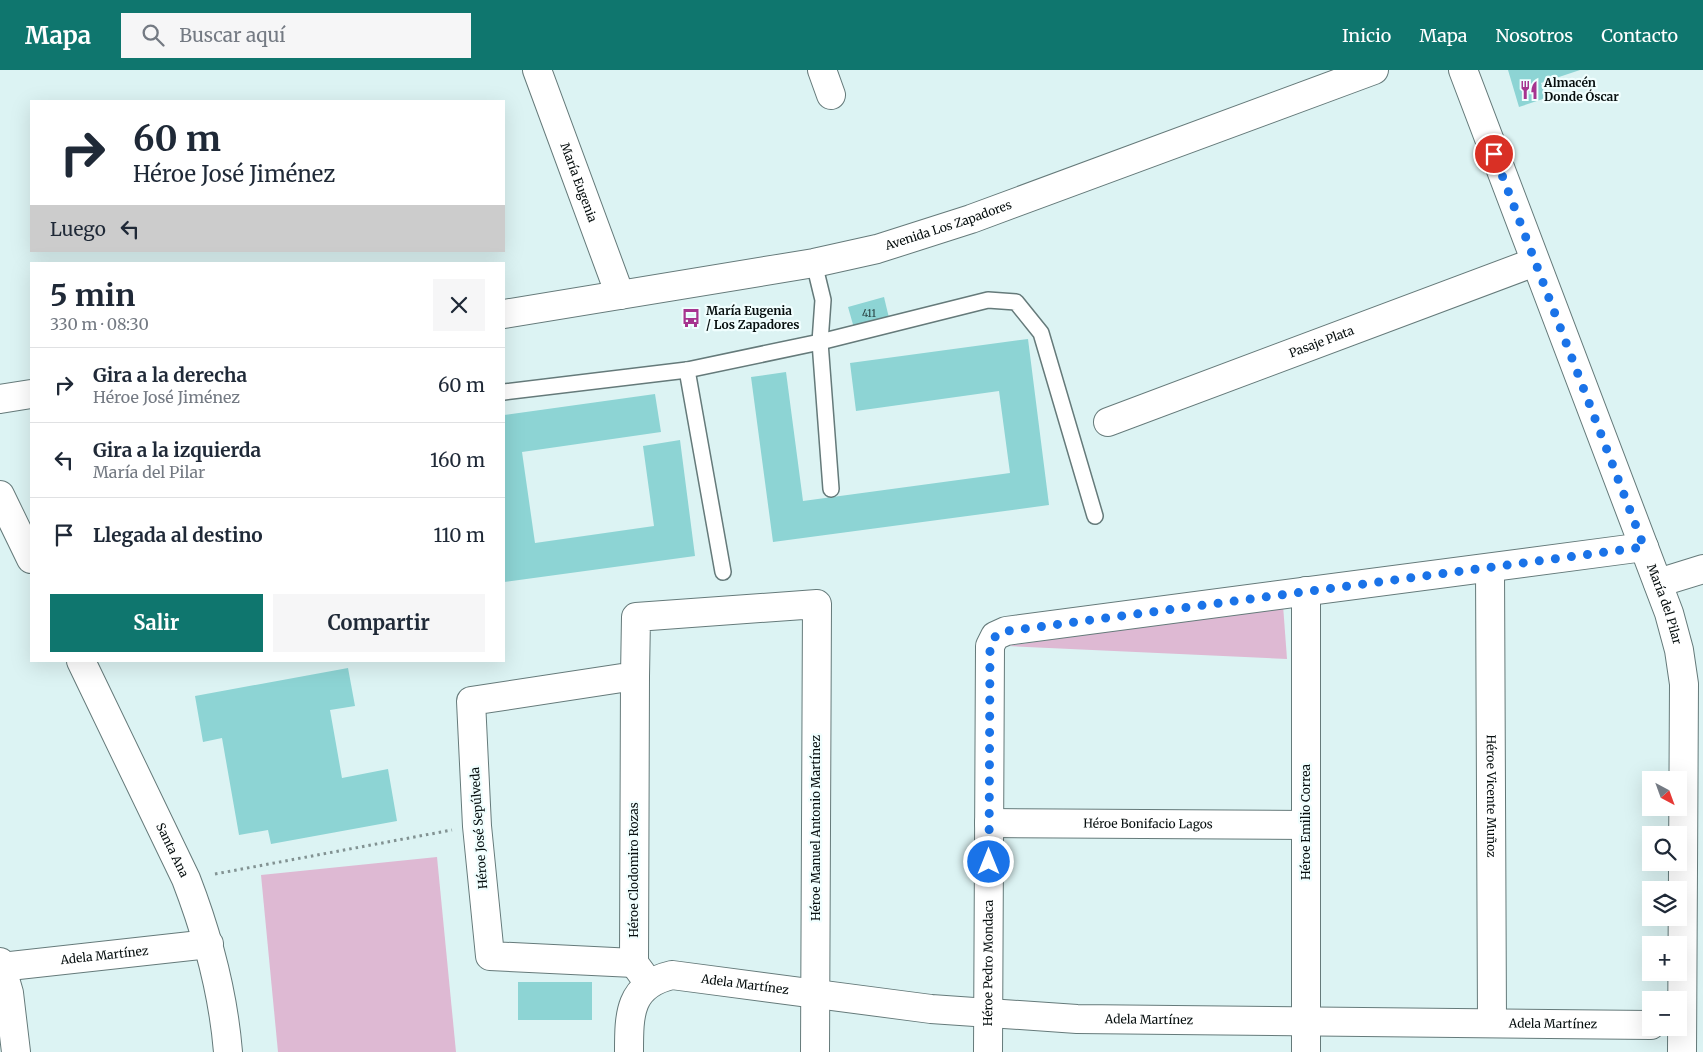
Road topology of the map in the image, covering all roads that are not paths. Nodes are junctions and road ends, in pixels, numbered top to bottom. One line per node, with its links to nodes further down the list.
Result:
1 (537, 70): 8 (street, María Eugenia)
2 (822, 70): 5 (street)
3 (1374, 70): 6 (street, Avenida Los Zapadores)
4 (1463, 70): 7 (street, María del Pilar)
5 (831, 95)
6 (814, 262): 8 (street, Avenida Los Zapadores); 10 (lane)
7 (1535, 262): 15 (street, Pasaje Plata); 19 (street, María del Pilar)
8 (620, 295): 9 (street, Avenida Los Zapadores)
9 (505, 314)
10 (820, 342): 11 (lane); 16 (lane); 18 (lane)
11 (687, 370): 12 (lane); 23 (lane)
12 (505, 392)
13 (30, 394): 14 (street)
14 (0, 399)
15 (1108, 422)
16 (831, 489)
17 (0, 495): 20 (street)
18 (1095, 516)
19 (1644, 547): 21 (street); 24 (street, María del Pilar)
20 (30, 557)
21 (1490, 568): 25 (street); 38 (street, Héroe Vicente Muñoz)
22 (1703, 569): 24 (street)
23 (723, 572)
24 (1658, 583): 40 (street, María del Pilar)
25 (1306, 591): 29 (street, Héroe Pedro Mondaca); 30 (street, Héroe Emilio Correa)
26 (817, 604): 28 (street, Héroe Clodomiro Rozas); 35 (street, Héroe Manuel Antonio Martínez)
27 (81, 662): 31 (street, Santa Ana)
28 (635, 676): 32 (street, Héroe José Sepúlveda); 34 (street, Héroe Clodomiro Rozas)
29 (989, 823): 30 (street, Héroe Bonifacio Lagos); 36 (street, Héroe Pedro Mondaca)
30 (1306, 825): 37 (street, Héroe Emilio Correa)
31 (209, 944): 33 (street, Adela Martínez); 42 (street, Santa Ana)
32 (490, 956): 34 (street, Adela Martínez)
33 (1, 965): 41 (street)
34 (641, 973): 35 (street, Adela Martínez); 43 (street)
35 (816, 995): 36 (street, Adela Martínez); 44 (street, Héroe Manuel Antonio Martínez)
36 (988, 1014): 37 (street, Adela Martínez); 45 (street, Héroe Pedro Mondaca)
37 (1306, 1021): 38 (street, Adela Martínez); 46 (street, Héroe Emilio Correa)
38 (1492, 1023): 39 (street, Adela Martínez)
39 (1642, 1024)
40 (1688, 1025): 47 (street, María del Pilar)
41 (16, 1052)
42 (228, 1052)
43 (628, 1052)
44 (815, 1052)
45 (988, 1052)
46 (1306, 1052)
47 (1682, 1052)

